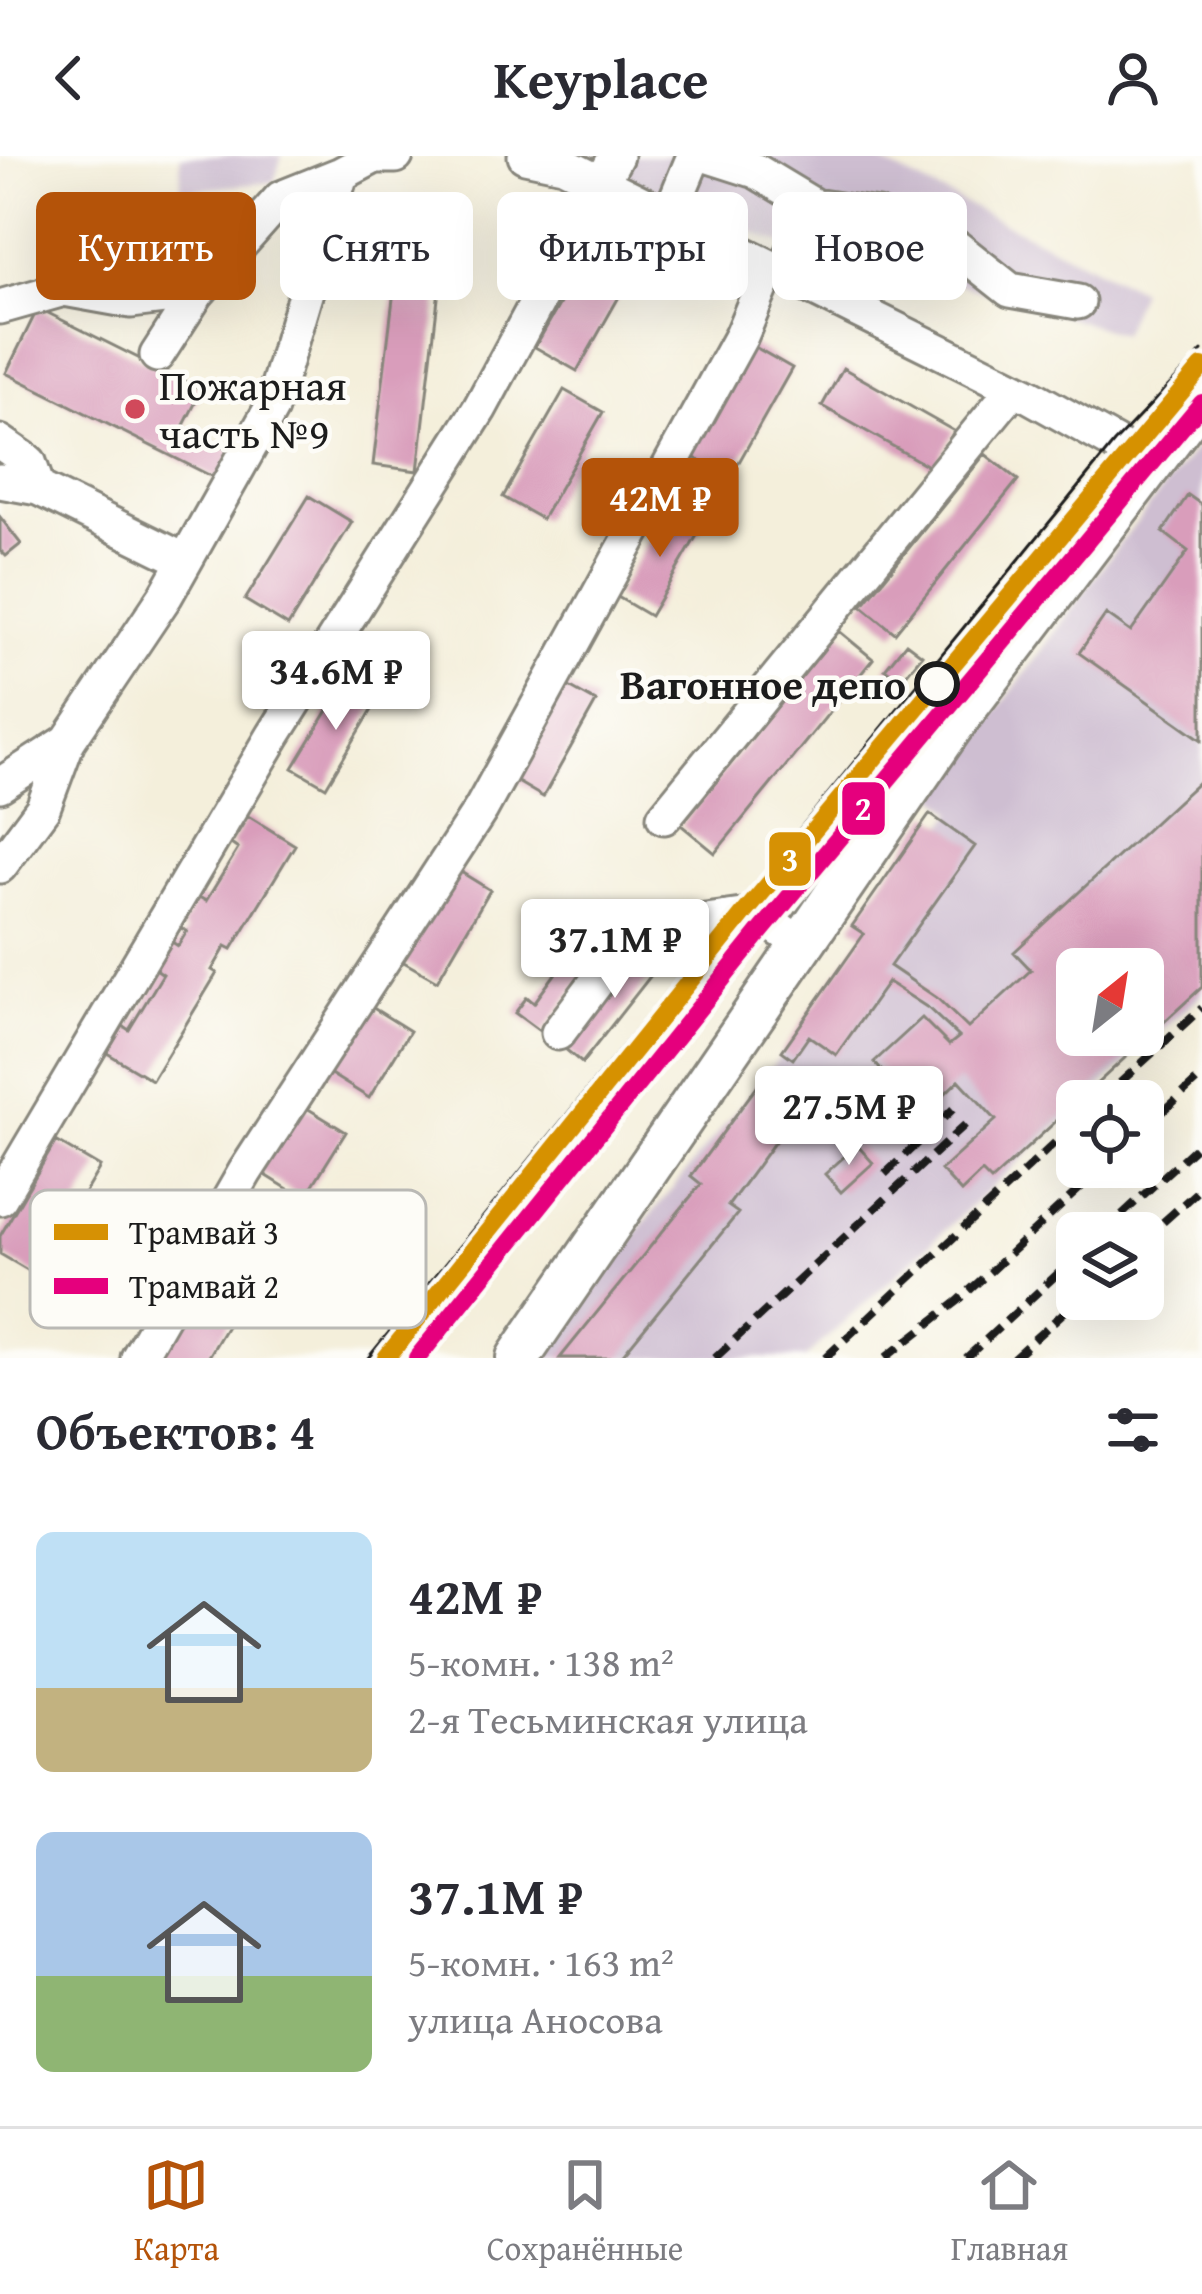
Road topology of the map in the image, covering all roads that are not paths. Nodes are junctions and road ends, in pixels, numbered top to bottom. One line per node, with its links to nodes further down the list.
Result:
1 (396, 156): 7 (street)
2 (525, 156): 5 (street)
3 (694, 156): 9 (street)
4 (710, 156): 10 (street)
5 (553, 160): 6 (street)
6 (610, 170): 8 (street); 34 (street)
7 (341, 174): 11 (street); 26 (street)
8 (638, 192)
9 (679, 192)
10 (790, 192)
11 (256, 226)
12 (967, 256): 17 (street)
13 (772, 278): 33 (street)
14 (36, 297): 18 (street)
15 (192, 300): 19 (street)
16 (837, 300): 20 (street)
17 (1078, 302)
18 (0, 307)
19 (157, 356)
20 (1014, 388): 23 (street); 29 (street)
21 (1202, 397): 23 (main road)
22 (0, 442): 25 (street)
23 (1148, 470): 31 (main road)
24 (0, 481): 25 (street)
25 (38, 488): 26 (street)
26 (184, 560): 27 (street)
27 (68, 741): 28 (street); 30 (street)
28 (0, 785)
29 (664, 817)
30 (0, 866)
31 (800, 943): 32 (street); 37 (main road)
32 (558, 1033)
33 (234, 1190)
34 (0, 1198)
35 (155, 1328): 36 (street)
36 (138, 1358)
37 (518, 1358)

